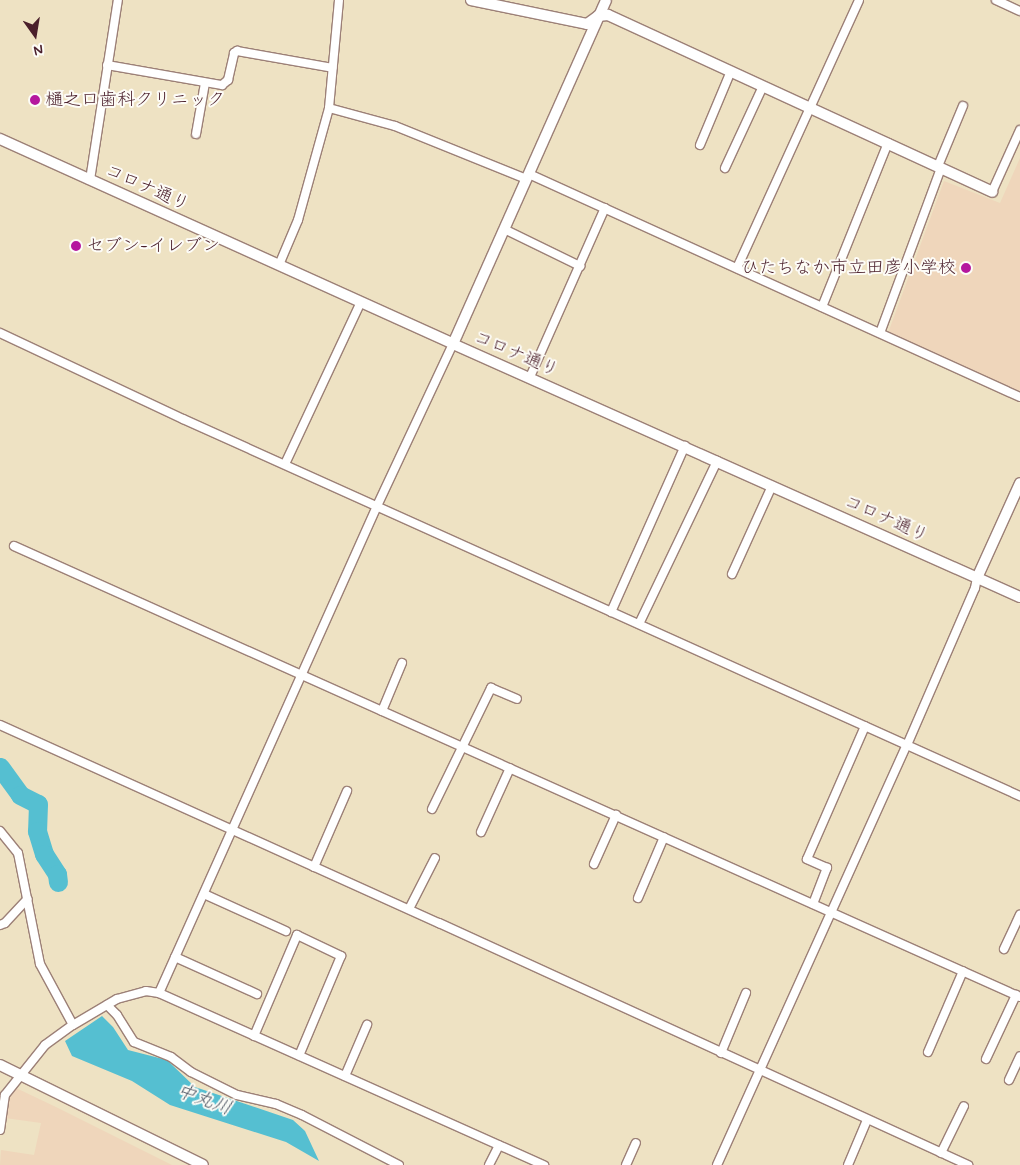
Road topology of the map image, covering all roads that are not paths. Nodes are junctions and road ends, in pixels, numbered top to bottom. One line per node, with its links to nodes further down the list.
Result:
1 (118, 0): 9 (street)
2 (339, 0): 10 (street)
3 (471, 0): 8 (street)
4 (606, 0): 8 (street)
5 (859, 0): 16 (street)
6 (996, 0): 7 (street)
7 (1020, 11)
8 (598, 16): 11 (street); 24 (street)
9 (107, 64): 12 (street); 25 (street)
10 (333, 68): 12 (street); 15 (street)
11 (731, 71): 13 (street); 21 (street)
12 (205, 83): 18 (street)
13 (763, 86): 16 (street); 23 (street)
14 (962, 106): 22 (street)
15 (329, 108): 24 (street); 29 (street)
16 (810, 108): 20 (street); 31 (street)
17 (1020, 130): 26 (street)
18 (196, 134)
19 (0, 138): 25 (street, コロナ通り)
20 (888, 143): 22 (street); 33 (street)
21 (700, 144)
22 (940, 167): 26 (street); 35 (street)
23 (725, 168)
24 (528, 176): 27 (street); 28 (street)
25 (90, 180): 29 (street, コロナ通り)
26 (992, 192)
27 (605, 208): 30 (street); 31 (street)
28 (504, 229): 30 (street); 36 (street)
29 (279, 265): 32 (street, コロナ通り)
30 (580, 266): 37 (street)
31 (737, 268): 33 (street)
32 (361, 302): 36 (street, コロナ通り); 41 (street)
33 (822, 307): 35 (street)
34 (0, 333): 41 (street)
35 (880, 333): 38 (street)
36 (453, 344): 37 (street, コロナ通り); 44 (street)
37 (530, 377): 39 (street, コロナ通り)
38 (1020, 397)
39 (685, 446): 40 (street, コロナ通り); 49 (street)
40 (717, 461): 43 (street, コロナ通り); 50 (street)
41 (285, 464): 44 (street)
42 (1020, 483): 47 (street)
43 (772, 486): 46 (street); 47 (street, コロナ通り)
44 (377, 506): 49 (street); 52 (street)
45 (14, 546): 52 (street)
46 (732, 574)
47 (977, 578): 48 (street, コロナ通り); 58 (street)
48 (1020, 597)
49 (611, 612): 50 (street)
50 (639, 624): 56 (street)
51 (402, 663): 54 (street)
52 (303, 675): 54 (street); 65 (street)
53 (516, 699): 57 (street)
54 (382, 710): 57 (street)
55 (0, 726): 65 (street)
56 (865, 726): 58 (street); 74 (street)
57 (461, 746): 59 (street); 62 (street)
58 (907, 746): 61 (street); 76 (street)
59 (510, 768): 63 (street); 66 (street)
60 (347, 790): 70 (street)
61 (1020, 796)
62 (432, 809)
63 (616, 815): 67 (street); 69 (street)
64 (0, 831): 73 (street)
65 (233, 832): 70 (street); 71 (street)
66 (481, 832)
67 (664, 837): 72 (street); 74 (street)
68 (435, 858): 75 (street)
69 (594, 864)
70 (314, 867): 75 (street)
71 (204, 894): 79 (street); 81 (street)
72 (638, 898)
73 (27, 900): 78 (street); 88 (street)
74 (812, 904): 76 (street)
75 (409, 909): 92 (street)
76 (832, 912): 82 (street); 97 (street)
77 (1020, 914): 80 (street)
78 (0, 925)
79 (286, 931)
80 (1004, 949)
81 (175, 957): 83 (street); 85 (street)
82 (963, 971): 86 (street); 91 (street)
83 (159, 993): 87 (street); 90 (street)
84 (746, 993): 92 (street)
85 (257, 994)
86 (1018, 996): 95 (street)
87 (107, 1005): 88 (street); 108 (street)
88 (73, 1025): 98 (street)
89 (368, 1025): 99 (street)
90 (254, 1036): 93 (street); 93 (street)
91 (928, 1052)
92 (721, 1053): 97 (street)
93 (299, 1056): 99 (street)
94 (1020, 1056): 100 (street)
95 (986, 1059)
96 (0, 1065): 98 (street)
97 (760, 1071): 102 (street); 112 (street)
98 (20, 1074): 103 (street); 107 (street)
99 (345, 1076): 105 (street)
100 (1009, 1080)
101 (964, 1106): 106 (street)
102 (867, 1120): 106 (street); 113 (street)
103 (0, 1130)
104 (636, 1143): 111 (street)
105 (499, 1144): 109 (street); 110 (street)
106 (941, 1153): 114 (street)
107 (203, 1165)
108 (399, 1165)
109 (489, 1165)
110 (544, 1165)
111 (626, 1165)
112 (717, 1165)
113 (848, 1165)
114 (968, 1165)

